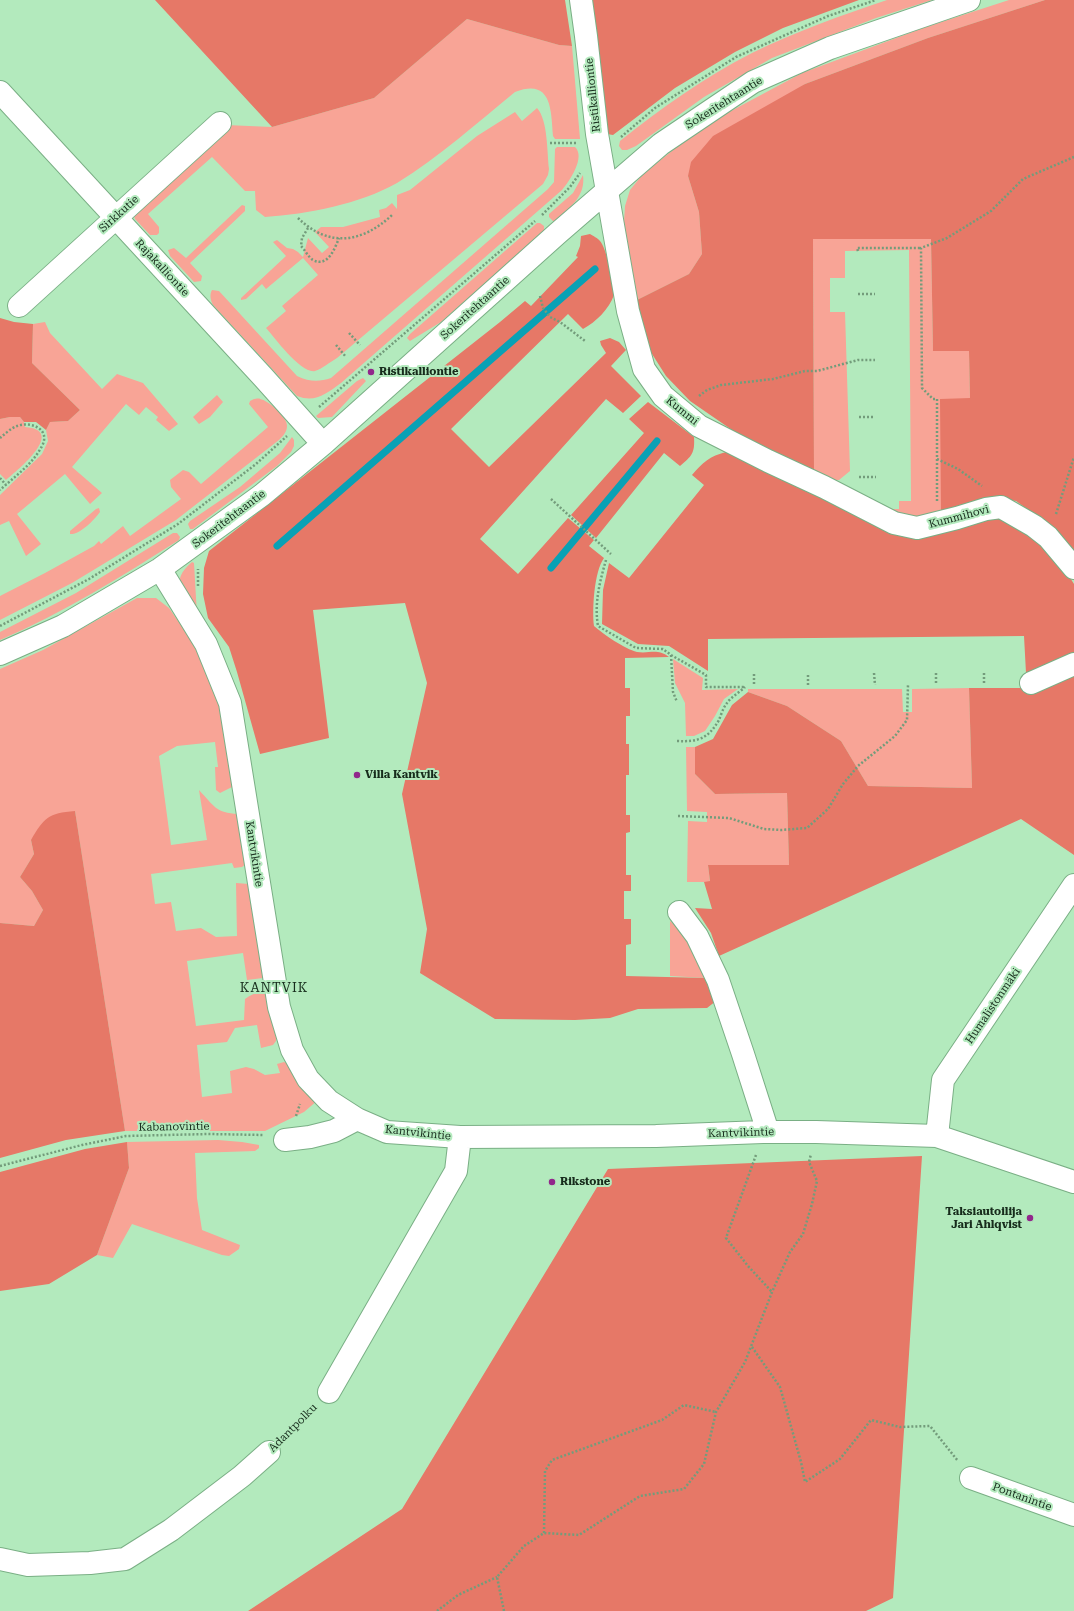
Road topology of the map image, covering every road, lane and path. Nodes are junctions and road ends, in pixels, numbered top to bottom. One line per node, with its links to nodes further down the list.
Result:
1 (581, 0): 7 (street, Ristikalliontie)
2 (876, 0): 7 (path)
3 (969, 0): 9 (street, Sokeritehtaantie)
4 (0, 92): 11 (street, Rajakalliontie)
5 (220, 123): 11 (street, Sirkkutie)
6 (550, 143): 7 (path)
7 (591, 149): 9 (street, Ristikalliontie); 30 (path)
8 (1074, 157): 15 (path)
9 (607, 190): 27 (street, Kummi); 32 (street, Sokeritehtaantie)
10 (392, 215): 14 (path)
11 (116, 218): 20 (street, Sirkkutie); 30 (street, Rajakalliontie)
12 (298, 218): 13 (path)
13 (308, 228): 14 (path); 14 (path)
14 (339, 238)
15 (921, 248): 16 (path); 34 (path)
16 (858, 251)
17 (858, 294): 18 (path)
18 (875, 294)
19 (540, 296): 22 (path)
20 (19, 306)
21 (349, 333): 24 (path)
22 (585, 341)
23 (336, 345): 25 (path)
24 (360, 345)
25 (346, 357)
26 (875, 360): 27 (path)
27 (683, 412): 42 (street, Kummi)
28 (859, 417): 29 (path)
29 (876, 417)
30 (303, 422): 32 (street, Rajakalliontie); 44 (path)
31 (0, 438): 38 (path)
32 (323, 444): 46 (street, Sokeritehtaantie)
33 (1074, 457): 45 (path)
34 (937, 459): 41 (path); 43 (path)
35 (859, 477): 36 (path)
36 (876, 477)
37 (0, 478): 38 (path)
38 (6, 485): 39 (path)
39 (0, 490)
40 (551, 499): 47 (path)
41 (1001, 507): 43 (street, Kummihovi); 45 (street, Kummihovi)
42 (894, 523): 43 (street, Kummihovi)
43 (937, 523)
44 (178, 524): 46 (path); 52 (path)
45 (1048, 537): 49 (street, Kummihovi)
46 (192, 546): 50 (street, Sokeritehtaantie); 51 (path)
47 (611, 554)
48 (606, 560): 54 (path)
49 (1074, 568)
50 (160, 569): 53 (street, Sokeritehtaantie); 73 (street, Kantvikintie)
51 (198, 589)
52 (0, 626)
53 (0, 654)
54 (671, 655): 68 (path); 69 (path)
55 (1074, 664): 61 (street)
56 (874, 673): 64 (path)
57 (936, 673): 62 (path)
58 (984, 673): 63 (path)
59 (754, 674): 66 (path)
60 (808, 675): 67 (path)
61 (1031, 683)
62 (936, 684)
63 (984, 684)
64 (875, 685)
65 (908, 685): 70 (path)
66 (754, 686)
67 (808, 686)
68 (677, 702)
69 (678, 741)
70 (678, 816)
71 (1074, 885): 77 (street, Humalistonmäki)
72 (679, 912): 74 (street)
73 (357, 1119): 76 (street); 78 (street, Kantvikintie)
74 (766, 1132): 75 (street, Kantvikintie); 78 (street, Kantvikintie); 81 (path)
75 (816, 1132): 77 (street, Kantvikintie); 81 (path)
76 (278, 1136): 79 (path, Kabanovintie)
77 (937, 1136): 80 (street, Kantvikintie)
78 (460, 1137): 83 (street)
79 (0, 1166)
80 (1074, 1182)
81 (772, 1292): 82 (path)
82 (751, 1346): 84 (path); 86 (path)
83 (329, 1392): 85 (path, Adantpolku)
84 (716, 1412): 88 (path); 88 (path)
85 (269, 1452): 89 (street, Adantpolku)
86 (970, 1478): 87 (street, Pontanintie)
87 (1074, 1515)
88 (544, 1533): 90 (path)
89 (0, 1560)
90 (497, 1577): 91 (path); 92 (path)
91 (437, 1611)
92 (504, 1611)

